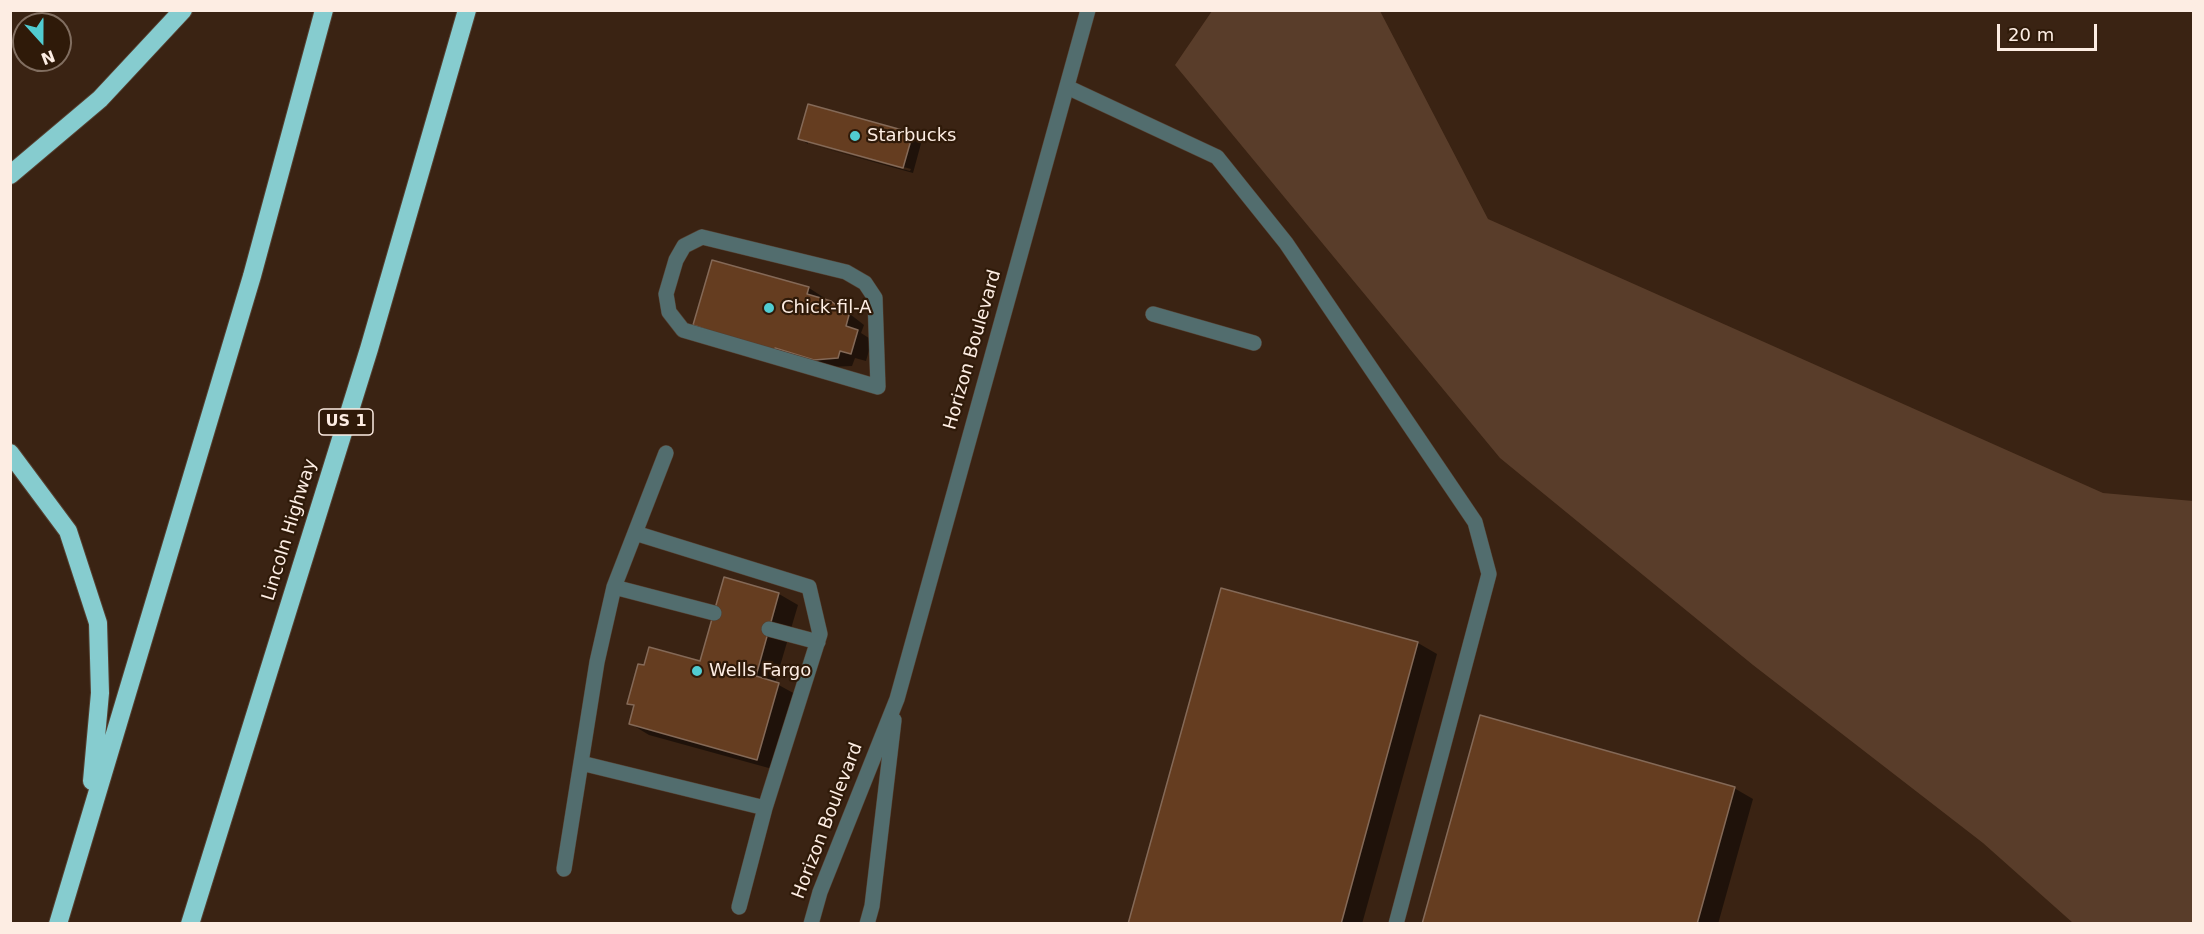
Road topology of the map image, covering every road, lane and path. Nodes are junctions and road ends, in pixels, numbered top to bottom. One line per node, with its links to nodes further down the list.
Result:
1 (183, 10): 6 (highway)
2 (324, 10): 20 (highway)
3 (467, 10): 23 (highway, Lincoln Highway / US 1)
4 (1088, 10): 5 (street, Horizon Boulevard)
5 (1067, 87): 17 (street, Horizon Boulevard); 27 (street)
6 (10, 176)
7 (1153, 314): 8 (street)
8 (1254, 343)
9 (878, 387): 9 (street)
10 (10, 453): 20 (highway)
11 (666, 453): 12 (street)
12 (635, 533): 13 (street); 16 (street)
13 (614, 587): 14 (street); 18 (street)
14 (714, 613)
15 (769, 629): 16 (street)
16 (818, 642): 19 (street)
17 (897, 699): 25 (street, Horizon Boulevard); 26 (street, Horizon Boulevard)
18 (581, 763): 19 (street); 21 (street)
19 (765, 808): 22 (street)
20 (88, 821): 24 (highway)
21 (564, 869)
22 (739, 907)
23 (192, 919)
24 (58, 924)
25 (811, 924)
26 (867, 924)
27 (1396, 924)

